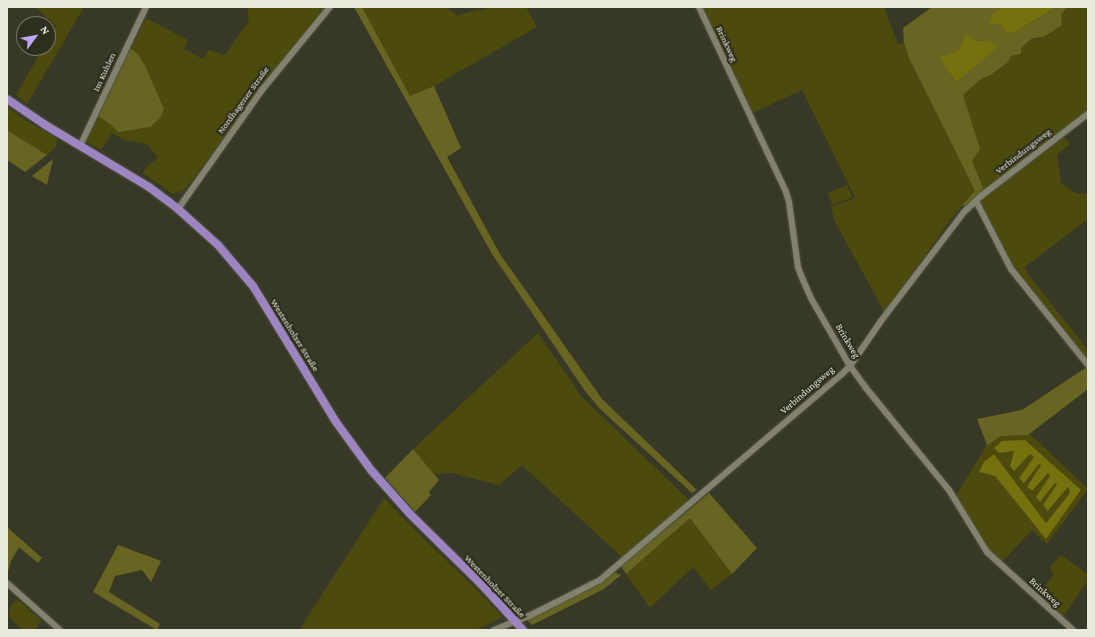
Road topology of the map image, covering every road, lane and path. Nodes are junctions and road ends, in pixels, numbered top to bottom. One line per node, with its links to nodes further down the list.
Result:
1 (146, 7): 6 (street, Im Kuhlen)
2 (330, 7): 8 (street, Nordhagener Straße)
3 (699, 7): 10 (street, Brinkweg)
4 (7, 99): 6 (main road, Westenholzer Straße)
5 (1088, 114): 7 (street, Verbindungsweg)
6 (80, 146): 8 (main road, Westenholzer Straße)
7 (976, 201): 9 (street); 10 (street, Verbindungsweg)
8 (178, 209): 12 (main road, Westenholzer Straße)
9 (1088, 365)
10 (850, 366): 12 (street, Verbindungsweg); 16 (street, Brinkweg)
11 (7, 583): 13 (street)
12 (517, 622): 14 (street, Verbindungsweg); 15 (main road, Westenholzer Straße)
13 (60, 630)
14 (494, 630)
15 (523, 630)
16 (1073, 630)

